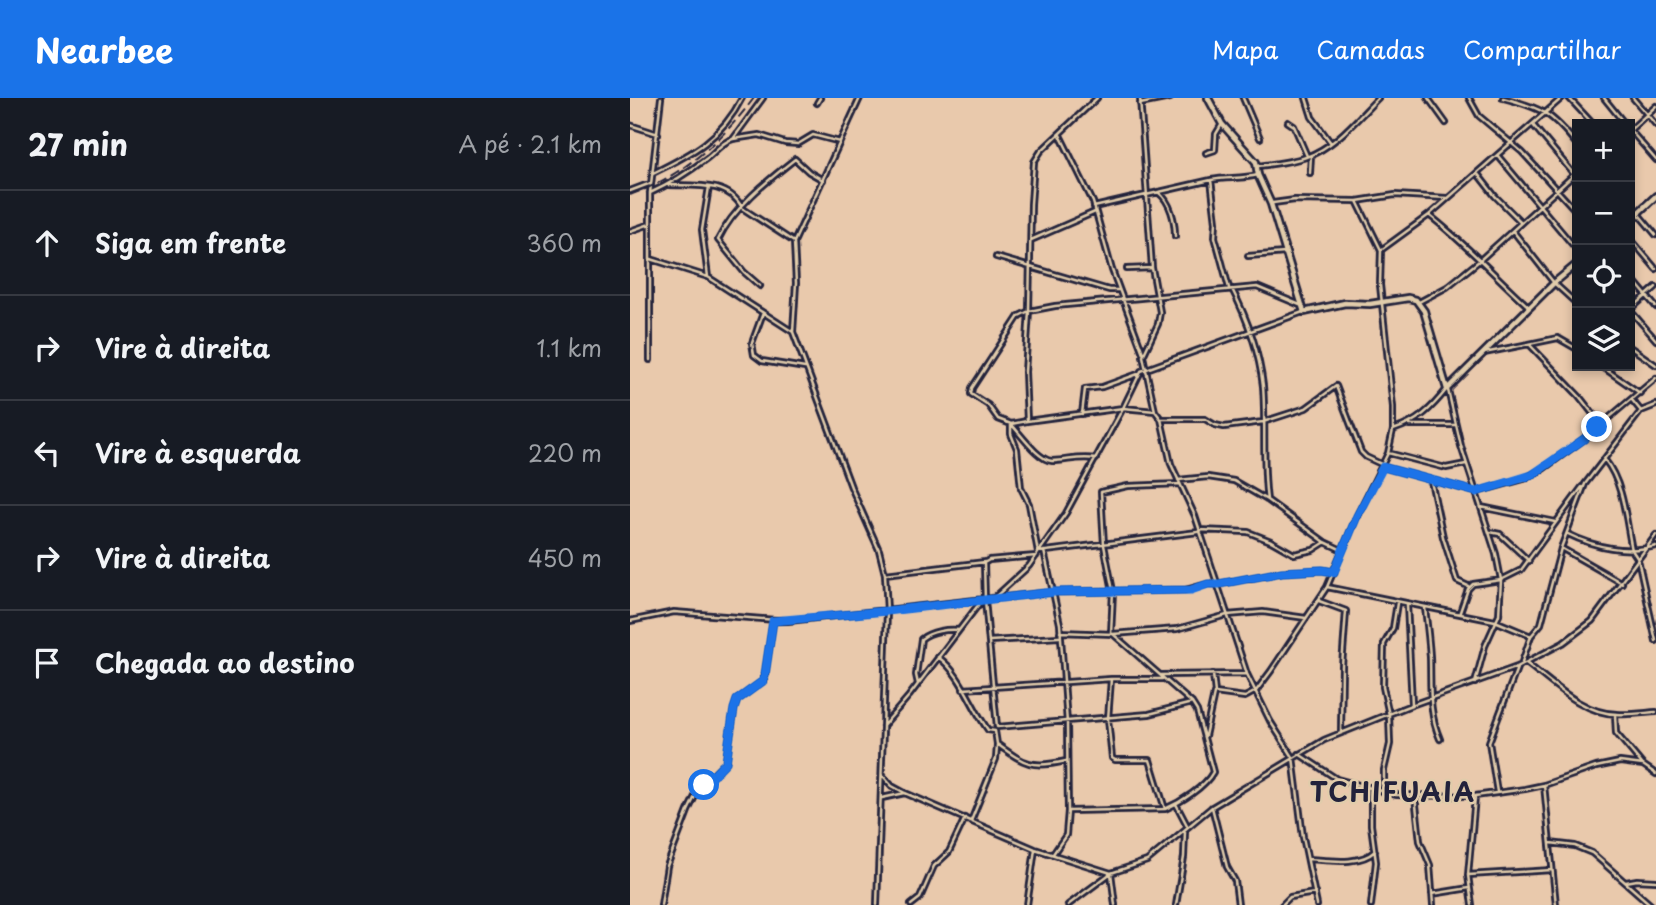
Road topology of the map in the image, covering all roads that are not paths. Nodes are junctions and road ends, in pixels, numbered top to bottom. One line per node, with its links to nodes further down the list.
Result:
1 (661, 98): 34 (street)
2 (742, 98): 49 (street)
3 (764, 98): 38 (street)
4 (820, 98): 20 (street)
5 (860, 98): 40 (street)
6 (1097, 98): 35 (street)
7 (1140, 98): 21 (street)
8 (1170, 98): 21 (street)
9 (1208, 98): 29 (street)
10 (1242, 98): 37 (street)
11 (1306, 98): 42 (street)
12 (1378, 98): 42 (street)
13 (1428, 98): 28 (street)
14 (1469, 98): 41 (street)
15 (1503, 98): 23 (street)
16 (1569, 98): 25 (street)
17 (1604, 98): 26 (street)
18 (1633, 98): 24 (street)
19 (1560, 99): 23 (street)
20 (817, 103)
21 (1140, 104): 63 (street)
22 (1656, 106): 24 (street)
23 (1546, 112): 31 (street); 39 (street)
24 (1647, 115): 32 (street); 33 (street)
25 (1588, 119)
26 (1621, 119)
27 (1288, 122): 44 (street)
28 (1446, 123)
29 (1222, 124): 43 (street); 47 (street)
30 (630, 125): 34 (street)
31 (1533, 125): 41 (street); 48 (street)
32 (1656, 125)
33 (1635, 126)
34 (658, 134): 49 (street)
35 (1060, 135): 71 (street); 82 (street)
36 (1635, 136): 46 (street)
37 (1260, 138)
38 (733, 139): 40 (street); 57 (street)
39 (1572, 139)
40 (841, 142): 54 (street)
41 (1511, 142): 45 (street); 59 (street)
42 (1331, 143): 44 (street)
43 (1206, 153)
44 (1309, 155): 47 (street); 50 (street)
45 (1497, 156): 51 (street); 68 (street)
46 (1656, 160)
47 (1258, 166): 52 (street)
48 (1572, 170)
49 (653, 173): 56 (street)
50 (1310, 173)
51 (1477, 173): 65 (street); 76 (street)
52 (1258, 176): 55 (street); 67 (street)
53 (1572, 178): 59 (street)
54 (823, 180): 70 (street); 83 (street)
55 (1211, 180): 62 (street); 102 (street)
56 (650, 183): 60 (street); 61 (street)
57 (668, 185): 58 (street); 61 (street)
58 (709, 187): 70 (street); 97 (street)
59 (1557, 190): 68 (street); 69 (street)
60 (630, 191)
61 (650, 192): 77 (street)
62 (1158, 192): 63 (street); 81 (street)
63 (1147, 194): 71 (street); 93 (street)
64 (1656, 196): 73 (street)
65 (1447, 198): 66 (street); 74 (street)
66 (1357, 201): 67 (street); 86 (street)
67 (1271, 204): 87 (street)
68 (1539, 205): 76 (street); 85 (street)
69 (1572, 206)
70 (743, 207): 83 (street); 100 (street)
71 (1095, 209): 82 (street); 103 (street)
72 (1635, 209): 73 (street)
73 (1638, 212): 75 (street); 80 (street)
74 (1429, 215): 86 (street); 91 (street)
75 (1635, 215)
76 (1521, 222): 78 (street)
77 (650, 223): 79 (street); 90 (street)
78 (1512, 229): 91 (street); 98 (street)
79 (630, 231)
80 (1656, 235)
81 (1175, 236)
82 (1031, 240): 92 (street)
83 (794, 242): 119 (street)
84 (1635, 244): 96 (street)
85 (1573, 245)
86 (1381, 250): 108 (street)
87 (1285, 253): 88 (street); 110 (street)
88 (1248, 256)
89 (996, 257): 92 (street)
90 (651, 259): 97 (street); 126 (street)
91 (1479, 261): 109 (street); 112 (street)
92 (1031, 266): 103 (street); 114 (street)
93 (1152, 268): 95 (street); 104 (street)
94 (1572, 268): 98 (street)
95 (1127, 269)
96 (1656, 269)
97 (708, 277): 116 (street)
98 (1554, 283): 106 (street); 112 (street)
99 (1635, 283): 105 (street)
100 (760, 286)
101 (1656, 287): 105 (street)
102 (1230, 288): 104 (street); 110 (street); 118 (street)
103 (1119, 290): 107 (street)
104 (1157, 296): 107 (street); 125 (street)
105 (1646, 297): 111 (street); 113 (street)
106 (1572, 299)
107 (1122, 300): 114 (street); 125 (street)
108 (1382, 302): 109 (street); 115 (street); 148 (street)
109 (1419, 302): 133 (street)
110 (1302, 306): 115 (street)
111 (1656, 307)
112 (1530, 308): 124 (street)
113 (1632, 308)
114 (1029, 311): 142 (street); 144 (street)
115 (1304, 312): 118 (street)
116 (764, 313): 119 (street); 129 (street)
117 (1635, 316): 120 (street)
118 (1252, 331): 128 (street); 143 (street)
119 (793, 332): 129 (street)
120 (1656, 340)
121 (1529, 344): 122 (street); 124 (street); 145 (street)
122 (1572, 346)
123 (1635, 350): 127 (street)
124 (1484, 353): 133 (street)
125 (1143, 356): 128 (street)
126 (650, 360)
127 (1656, 365)
128 (1146, 367): 131 (street); 138 (street)
129 (807, 368): 178 (street)
130 (1608, 371): 134 (street)
131 (1139, 373): 137 (street); 140 (street)
132 (1656, 378): 134 (street)
133 (1447, 389): 146 (street); 147 (street)
134 (1640, 393): 135 (street)
135 (1632, 400): 139 (street); 145 (street)
136 (1656, 405): 139 (street)
137 (1123, 408): 138 (street); 140 (street); 150 (street)
138 (1155, 411): 141 (street)
139 (1641, 411): 151 (street)
140 (1082, 414): 142 (street)
141 (1161, 419): 143 (street); 155 (street)
142 (1027, 421): 144 (street)
143 (1264, 422): 153 (street); 158 (street)
144 (1011, 424): 150 (street); 173 (street)
145 (1600, 424): 157 (street)
146 (1410, 425): 147 (street); 148 (street)
147 (1456, 425): 152 (street)
148 (1393, 430): 149 (street)
149 (1388, 453): 152 (street); 153 (street)
150 (1096, 459): 173 (street)
151 (1604, 459): 156 (street); 169 (street)
152 (1467, 464): 157 (street)
153 (1383, 466): 154 (street); 172 (street)
154 (1431, 481): 157 (street); 183 (street)
155 (1179, 482): 158 (street); 161 (street); 166 (street)
156 (1584, 484): 160 (street); 163 (street)
157 (1476, 492): 159 (street)
158 (1267, 500): 165 (street)
159 (1481, 507): 160 (street); 162 (street)
160 (1555, 522): 175 (street)
161 (1199, 531): 165 (street); 166 (street); 181 (street)
162 (1489, 532): 175 (street); 179 (street)
163 (1567, 534): 168 (street); 169 (street)
164 (1656, 535): 170 (street)
165 (1325, 542): 172 (street)
166 (1104, 545): 171 (street); 184 (street)
167 (1656, 546): 170 (street)
168 (1561, 548): 180 (street); 204 (street)
169 (1632, 550): 170 (street); 174 (street)
170 (1644, 550): 174 (street)
171 (1044, 551): 173 (street); 185 (street)
172 (1343, 551): 177 (street)
173 (1037, 554): 176 (street); 186 (street)
174 (1638, 559): 180 (street); 192 (street)
175 (1528, 561): 179 (street)
176 (985, 562): 178 (street); 187 (street)
177 (1334, 572): 181 (street); 182 (street)
178 (885, 573): 194 (street)
179 (1501, 580): 183 (street); 200 (street)
180 (1622, 583): 209 (street)
181 (1219, 584): 184 (street); 196 (street)
182 (1327, 587): 188 (street); 189 (street)
183 (1469, 587): 195 (street)
184 (1113, 591): 185 (street); 203 (street)
185 (1054, 592): 186 (street); 202 (street)
186 (994, 598): 187 (street)
187 (984, 600): 194 (street); 201 (street); 207 (street)
188 (1318, 600): 197 (street); 232 (street)
189 (1397, 602): 190 (street); 226 (street)
190 (1407, 604): 193 (street); 224 (street)
191 (1656, 604): 192 (street)
192 (1648, 605): 206 (street)
193 (1425, 607): 195 (street); 222 (street)
194 (887, 611): 199 (street); 230 (street)
195 (1460, 613): 200 (street)
196 (1227, 615): 197 (street); 203 (street); 212 (street)
197 (1306, 618): 220 (street)
198 (630, 621): 199 (street)
199 (773, 621): 270 (street)
200 (1495, 621): 204 (street); 216 (street)
201 (959, 630): 208 (street); 217 (street)
202 (1060, 632): 203 (street); 205 (street)
203 (1112, 634): 213 (street)
204 (1531, 636): 209 (street)
205 (1060, 637): 207 (street); 215 (street)
206 (1656, 640)
207 (989, 641): 218 (street)
208 (938, 657): 217 (street); 219 (street)
209 (1523, 663): 210 (street); 227 (street)
210 (1517, 667): 216 (street); 245 (street)
211 (1213, 674): 212 (street); 213 (street); 221 (street)
212 (1247, 674): 220 (street)
213 (1162, 677): 214 (street); 223 (street)
214 (1111, 678): 215 (street); 228 (street)
215 (1062, 682): 218 (street); 229 (street)
216 (1475, 683): 222 (street)
217 (918, 684): 230 (street)
218 (993, 687): 219 (street); 231 (street)
219 (963, 689): 231 (street)
220 (1256, 691): 221 (street); 237 (street)
221 (1214, 692): 233 (street)
222 (1431, 698): 224 (street); 234 (street)
223 (1192, 704): 228 (street); 233 (street)
224 (1412, 704): 226 (street)
225 (1656, 712): 227 (street)
226 (1389, 715): 232 (street); 244 (street)
227 (1615, 715): 239 (street)
228 (1108, 719): 229 (street); 252 (street)
229 (1067, 723): 231 (street); 238 (street)
230 (883, 726): 241 (street)
231 (996, 729): 235 (street)
232 (1341, 732): 236 (street)
233 (1205, 739): 250 (street)
234 (1440, 739)
235 (997, 744): 238 (street); 255 (street)
236 (1299, 754): 237 (street); 243 (street)
237 (1293, 757): 251 (street); 261 (street)
238 (1066, 761): 253 (street)
239 (1643, 765): 240 (street); 242 (street)
240 (1656, 774)
241 (882, 775): 246 (street); 249 (street)
242 (1544, 785): 245 (street); 257 (street)
243 (1371, 787): 244 (street); 259 (street)
244 (1384, 792): 247 (street)
245 (1497, 792): 248 (street)
246 (905, 793): 249 (street); 254 (street)
247 (1415, 796): 248 (street); 269 (street)
248 (1475, 796): 264 (street)
249 (882, 798): 271 (street)
250 (1176, 804): 252 (street); 256 (street)
251 (1212, 807): 256 (street); 277 (street)
252 (1165, 809): 253 (street)
253 (1068, 811): 260 (street)
254 (965, 818): 255 (street); 272 (street)
255 (971, 821): 258 (street)
256 (1186, 829): 263 (street); 276 (street)
257 (1550, 843): 262 (street); 266 (street)
258 (1035, 849): 260 (street); 273 (street)
259 (1375, 851): 261 (street); 280 (street)
260 (1053, 854): 263 (street)
261 (1308, 859): 268 (street)
262 (1552, 870): 264 (street); 283 (street)
263 (1111, 873): 274 (street); 275 (street)
264 (1468, 875): 267 (street)
265 (1656, 881): 266 (street)
266 (1626, 882): 284 (street)
267 (1469, 888): 269 (street); 282 (street)
268 (1315, 893): 278 (street); 279 (street)
269 (1432, 894): 281 (street)
270 (661, 905)
271 (877, 905)
272 (911, 905)
273 (1027, 905)
274 (1068, 905)
275 (1115, 905)
276 (1176, 905)
277 (1238, 905)
278 (1282, 905)
279 (1317, 905)
280 (1371, 905)
281 (1433, 905)
282 (1472, 905)
283 (1556, 905)
284 (1651, 905)

